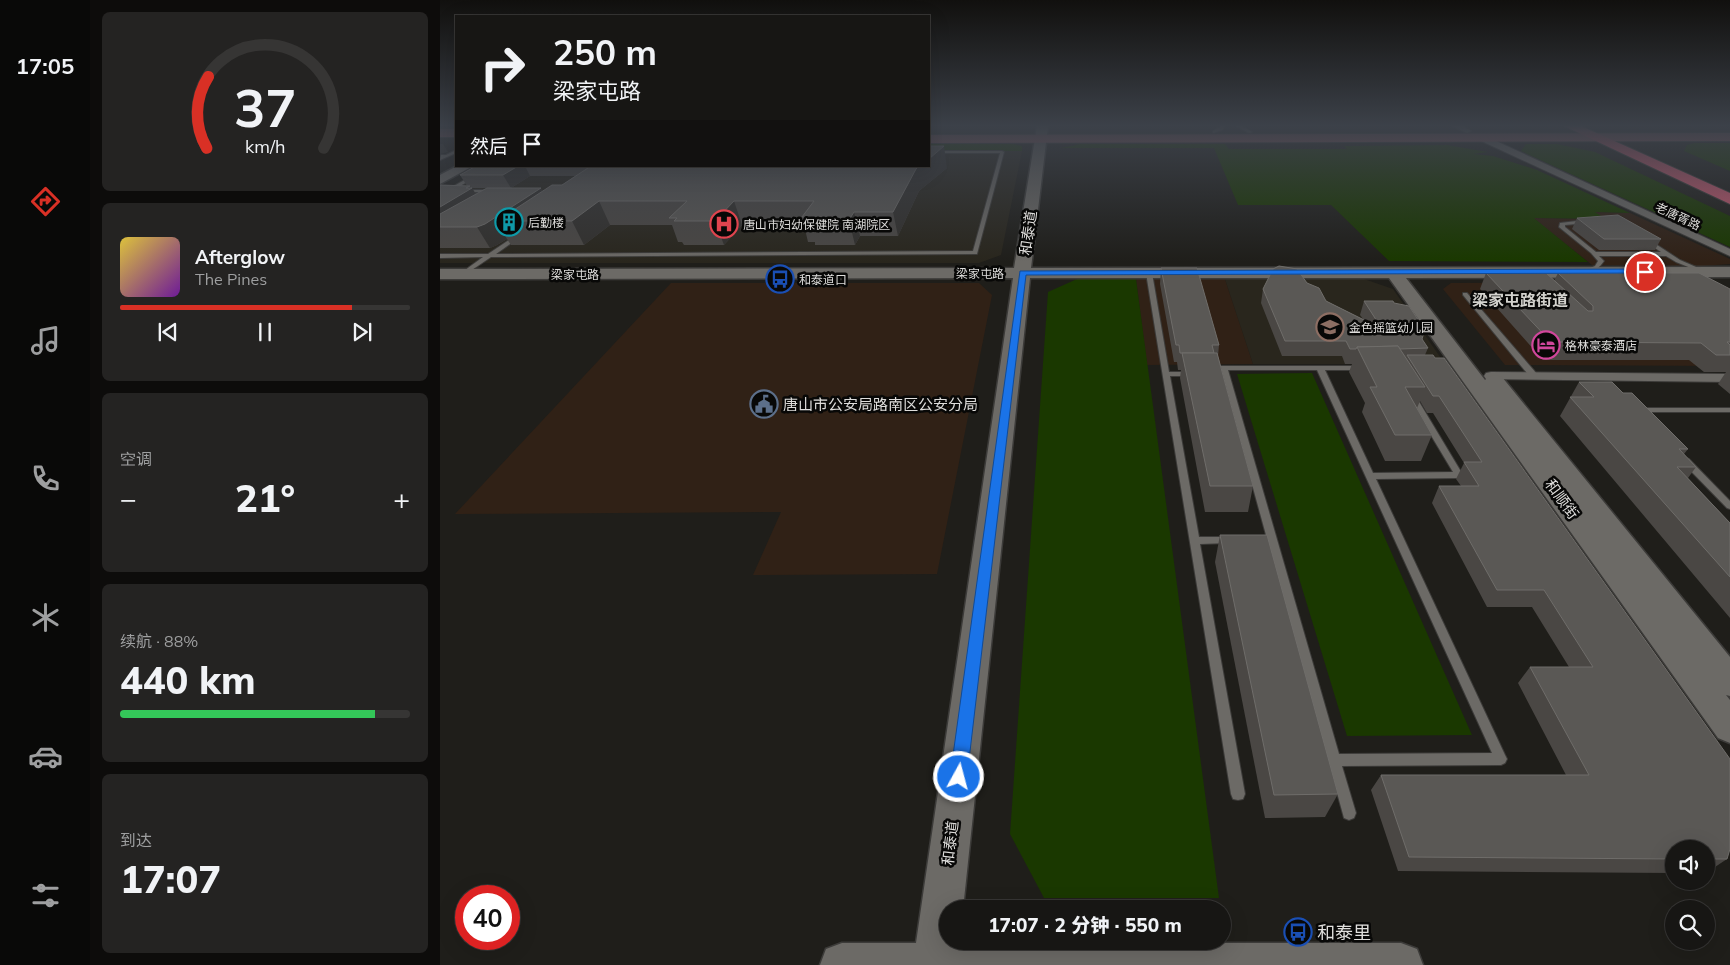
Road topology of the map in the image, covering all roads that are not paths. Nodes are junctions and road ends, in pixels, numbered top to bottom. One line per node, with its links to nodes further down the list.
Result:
1 (461, 171): 8 (street)
2 (481, 171): 8 (lane)
3 (997, 171): 23 (lane)
4 (1036, 171): 28 (street, 和泰道)
5 (1553, 171): 19 (street, 老唐胥路)
6 (1672, 171): 13 (highway)
7 (1693, 171): 9 (highway)
8 (444, 186): 10 (lane); 11 (lane); 12 (lane)
9 (1730, 186)
10 (440, 191)
11 (501, 191)
12 (440, 195)
13 (1730, 200)
14 (1594, 222): 17 (lane)
15 (520, 234): 23 (lane)
16 (1643, 238): 21 (lane)
17 (1578, 239): 18 (lane); 20 (lane)
18 (1585, 239)
19 (1730, 253)
20 (1595, 254): 21 (lane); 25 (lane)
21 (1668, 254): 26 (lane)
22 (440, 256): 23 (lane)
23 (490, 256): 31 (lane)
24 (1402, 272): 25 (street, 梁家屯路); 29 (street, 梁家屯路); 39 (street, 和顺街); 51 (street, 和顺街)
25 (1586, 272): 26 (street, 梁家屯路)
26 (1704, 272): 27 (street, 梁家屯路)
27 (1730, 272)
28 (1022, 273): 29 (street, 梁家屯路); 31 (street, 梁家屯路); 56 (street, 和泰道)
29 (1149, 273): 36 (lane)
30 (440, 274): 31 (street, 梁家屯路)
31 (463, 274)
32 (1465, 294): 40 (lane)
33 (1224, 368): 34 (lane); 38 (lane); 52 (lane)
34 (1320, 368): 35 (lane); 46 (lane)
35 (1376, 368)
36 (1166, 374): 37 (lane); 49 (lane)
37 (1195, 374)
38 (1214, 374)
39 (1491, 376): 40 (street); 50 (street, 和顺街)
40 (1534, 376): 41 (street)
41 (1730, 378)
42 (1409, 392): 46 (lane)
43 (1730, 410): 44 (lane)
44 (1642, 417)
45 (1683, 458): 47 (lane)
46 (1370, 476): 52 (lane)
47 (1730, 506)
48 (1243, 540): 49 (lane)
49 (1194, 541): 53 (lane)
50 (1730, 682)
51 (1730, 727)
52 (1334, 760): 54 (lane)
53 (1238, 794)
54 (1349, 813)
55 (842, 965): 56 (street)
56 (935, 965): 57 (street)
57 (1401, 965)

